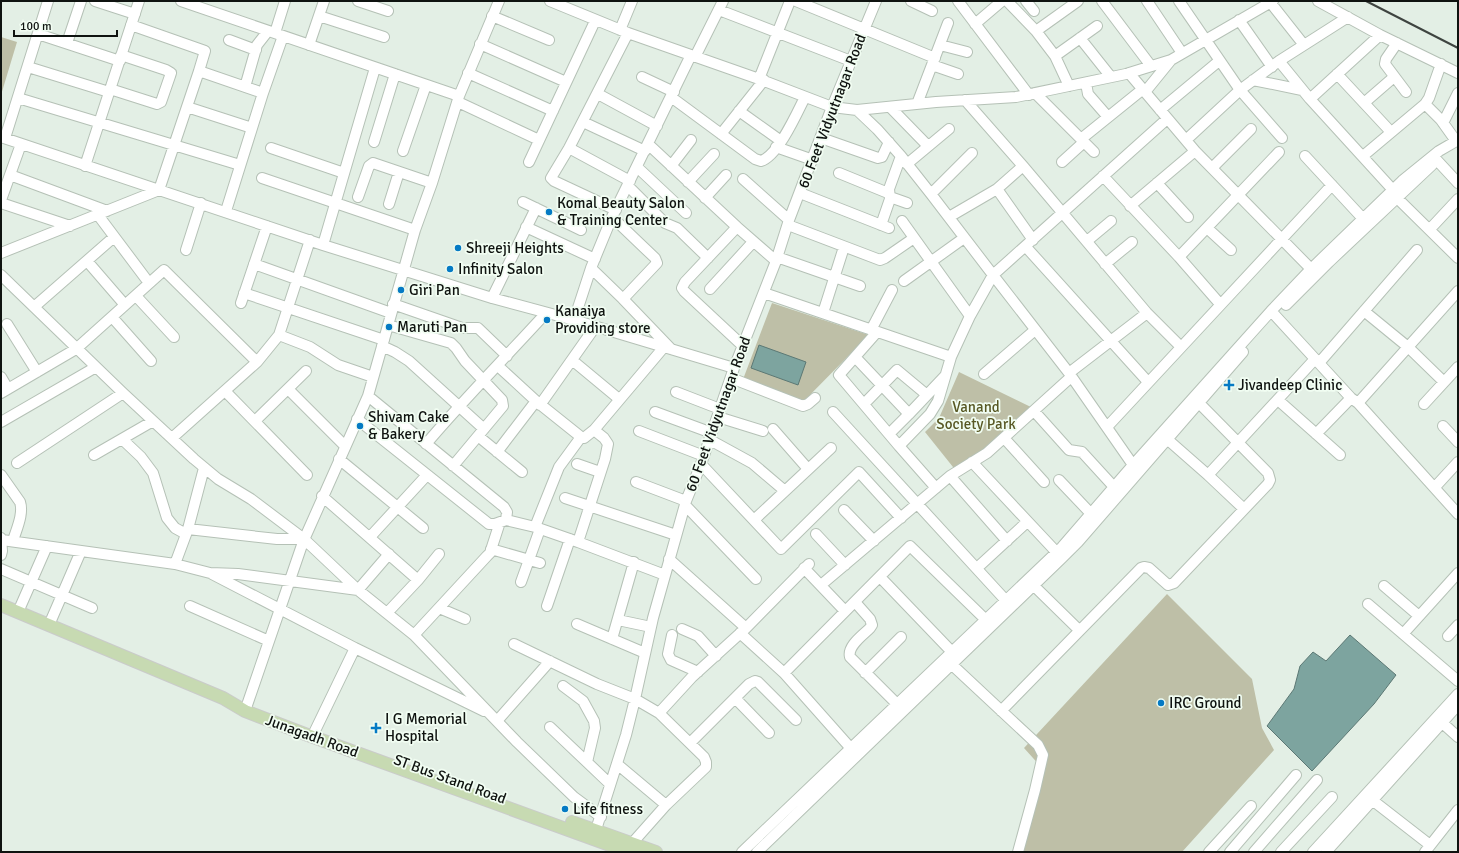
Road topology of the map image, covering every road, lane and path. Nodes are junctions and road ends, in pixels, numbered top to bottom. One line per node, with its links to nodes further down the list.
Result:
1 (48, 1): 45 (street)
2 (81, 1): 52 (street)
3 (96, 1): 30 (street)
4 (139, 1): 30 (street)
5 (181, 1): 43 (street)
6 (285, 1): 43 (street)
7 (324, 1): 31 (street)
8 (358, 1): 27 (street)
9 (499, 1): 32 (street)
10 (550, 1): 35 (street)
11 (632, 1): 42 (street)
12 (790, 1): 44 (street)
13 (796, 1): 40 (street)
14 (876, 1): 40 (street, 60 Feet Vidyutnagar Road)
15 (910, 1): 28 (street)
16 (958, 1): 37 (street)
17 (1002, 1): 37 (street)
18 (1007, 1): 41 (street)
19 (1026, 1): 29 (street)
20 (1078, 1): 41 (street)
21 (1102, 1): 70 (street)
22 (1146, 1): 60 (street)
23 (1179, 1): 51 (street)
24 (1318, 1): 33 (street)
25 (1272, 2): 34 (street); 57 (street)
26 (721, 5): 44 (street); 61 (street)
27 (388, 11)
28 (932, 11)
29 (1034, 11)
30 (135, 14): 38 (street)
31 (319, 16): 47 (street); 55 (street)
32 (492, 16): 50 (street); 54 (street)
33 (1348, 18): 46 (street); 57 (street)
34 (1239, 20): 51 (street); 68 (street)
35 (595, 21): 42 (street); 85 (street)
36 (948, 24): 56 (street)
37 (975, 24): 99 (street)
38 (131, 25): 63 (street); 73 (street)
39 (1097, 26): 48 (street)
40 (865, 29): 65 (street, 60 Feet Vidyutnagar Road); 67 (street)
41 (1036, 31): 62 (street)
42 (624, 32): 61 (street); 97 (street)
43 (276, 33): 55 (street); 58 (street); 95 (street)
44 (778, 33): 65 (street); 83 (street)
45 (38, 34): 52 (street); 71 (street)
46 (1380, 35): 53 (street); 79 (street)
47 (384, 37)
48 (1080, 38): 62 (street); 81 (street)
49 (228, 40): 58 (street)
50 (549, 40)
51 (1205, 40): 60 (street); 66 (street)
52 (66, 43): 63 (street)
53 (1397, 43): 69 (street); 82 (street)
54 (480, 44): 74 (street); 85 (street)
55 (309, 45): 72 (street)
56 (940, 45): 59 (street); 67 (street)
57 (1304, 45): 68 (street)
58 (256, 50): 89 (street)
59 (967, 52)
60 (1182, 53): 64 (street)
61 (693, 56): 83 (street); 98 (street)
62 (1055, 56): 88 (street)
63 (121, 58): 90 (street); 90 (street)
64 (1171, 60): 70 (street); 93 (street)
65 (851, 61): 109 (street, 60 Feet Vidyutnagar Road)
66 (1219, 61): 91 (street); 112 (street)
67 (934, 62): 78 (street); 106 (street)
68 (1275, 64): 84 (street); 92 (street)
69 (1441, 64): 76 (street); 107 (street)
70 (1151, 66): 75 (street)
71 (28, 67): 90 (street); 101 (street)
72 (375, 68): 77 (street); 163 (street)
73 (200, 71): 89 (street); 108 (street)
74 (468, 73): 102 (street); 113 (street)
75 (1129, 73): 81 (street); 93 (street)
76 (1458, 73)
77 (395, 74): 87 (street); 133 (street)
78 (958, 74)
79 (1337, 74): 103 (street); 105 (street)
80 (642, 76): 98 (street)
81 (1111, 77): 86 (street)
82 (1394, 77): 94 (street); 105 (street)
83 (762, 80): 100 (street); 114 (street)
84 (1253, 80): 91 (street); 92 (street)
85 (566, 82): 113 (street)
86 (1086, 82): 88 (street); 115 (street)
87 (426, 85): 102 (street); 144 (street)
88 (1069, 86): 99 (street)
89 (244, 87): 95 (street)
90 (110, 90): 118 (street)
91 (1240, 90): 128 (street); 132 (street)
92 (1302, 90): 103 (street)
93 (1144, 91): 112 (street); 115 (street)
94 (1406, 92)
95 (263, 93): 121 (street)
96 (1458, 93): 119 (street)
97 (598, 94): 117 (street); 120 (street)
98 (672, 94): 120 (street); 125 (street)
99 (1032, 94): 104 (street); 131 (street)
100 (805, 97): 109 (street); 137 (street)
101 (18, 98): 118 (street); 126 (street)
102 (458, 99): 129 (street); 171 (street)
103 (1310, 99): 150 (street)
104 (965, 100): 106 (street); 159 (street)
105 (1364, 103): 124 (street)
106 (917, 104): 110 (street)
107 (1425, 104): 119 (street); 124 (street)
108 (187, 107): 121 (street); 138 (street)
109 (832, 107): 111 (street); 127 (street, 60 Feet Vidyutnagar Road)
110 (890, 107): 111 (street); 139 (street)
111 (856, 110): 134 (street)
112 (1160, 110): 116 (street)
113 (553, 111): 129 (street)
114 (739, 111): 125 (street); 137 (street)
115 (1108, 117): 131 (street)
116 (1167, 119): 132 (street); 167 (street)
117 (583, 122): 140 (street); 142 (street)
118 (99, 123): 138 (street); 157 (street)
119 (1443, 123): 135 (street)
120 (657, 126): 140 (street)
121 (252, 128): 156 (street)
122 (949, 129): 139 (street)
123 (1251, 129): 161 (street)
124 (1391, 132): 150 (street)
125 (721, 134): 137 (street)
126 (3, 137): 136 (street)
127 (821, 138): 134 (street); 152 (street, 60 Feet Vidyutnagar Road)
128 (1282, 138)
129 (539, 140): 154 (street)
130 (691, 140): 158 (street)
131 (1083, 140): 145 (street); 155 (street)
132 (1186, 140): 143 (street)
133 (374, 142)
134 (889, 142): 153 (street)
135 (1457, 143): 151 (street)
136 (21, 144): 157 (street); 165 (street)
137 (779, 144): 152 (street)
138 (174, 145): 156 (street); 177 (street)
139 (928, 146): 153 (street)
140 (646, 147): 158 (street); 160 (street)
141 (271, 148): 163 (street)
142 (569, 148): 172 (street); 198 (street)
143 (1195, 150): 161 (street); 173 (street)
144 (403, 151)
145 (1094, 152)
146 (1280, 152): 182 (street)
147 (972, 153): 180 (street)
148 (714, 154): 170 (street)
149 (1305, 156): 175 (street)
150 (1363, 156): 179 (street)
151 (1435, 159): 174 (street); 179 (street)
152 (813, 160): 178 (street, 60 Feet Vidyutnagar Road)
153 (904, 160): 180 (street); 181 (street)
154 (528, 162)
155 (1062, 162)
156 (240, 165): 194 (street)
157 (85, 166): 177 (street)
158 (671, 166): 170 (street)
159 (1023, 166): 176 (street); 197 (street)
160 (637, 167): 172 (street); 196 (street)
161 (1212, 168): 182 (street)
162 (399, 172): 171 (street); 183 (street); 191 (street)
163 (344, 173): 189 (street)
164 (838, 173): 181 (street)
165 (10, 175): 186 (street); 195 (street)
166 (726, 175): 184 (street)
167 (1103, 176): 192 (street); 197 (street)
168 (262, 178): 189 (street)
169 (743, 179): 204 (street)
170 (688, 182): 184 (street)
171 (432, 183): 211 (street)
172 (629, 183): 198 (street); 229 (street)
173 (1157, 183): 192 (street); 199 (street)
174 (1458, 183)
175 (1332, 186): 203 (street); 216 (street)
176 (998, 189): 200 (street); 222 (street)
177 (159, 190): 188 (street); 195 (street)
178 (800, 193): 181 (street); 204 (street, 60 Feet Vidyutnagar Road)
179 (1394, 193): 203 (street); 210 (street)
180 (931, 194): 200 (street)
181 (889, 195): 190 (street)
182 (1239, 195): 209 (street); 216 (street)
183 (358, 197)
184 (705, 198): 208 (street)
185 (1458, 199): 210 (street)
186 (1, 202): 205 (street)
187 (523, 202): 193 (street)
188 (201, 203): 194 (street); 224 (street)
189 (336, 203): 211 (street); 221 (street)
190 (907, 203)
191 (389, 204)
192 (1130, 206): 228 (street)
193 (536, 208): 207 (street); 212 (street)
194 (226, 211): 206 (street)
195 (102, 213): 205 (street); 213 (street)
196 (686, 213)
197 (1062, 213): 219 (street); 222 (street)
198 (614, 214): 234 (street); 252 (street)
199 (1188, 217)
200 (949, 218): 215 (street)
201 (902, 221): 214 (street)
202 (1111, 221): 219 (street)
203 (1365, 222): 238 (street)
204 (789, 223): 223 (street); 231 (street, 60 Feet Vidyutnagar Road)
205 (70, 226): 227 (street)
206 (268, 226): 217 (street); 235 (street)
207 (526, 227): 234 (street); 251 (street)
208 (737, 227): 218 (street); 229 (street)
209 (1207, 228): 225 (street); 228 (street)
210 (1430, 229): 230 (street)
211 (415, 230): 237 (street)
212 (581, 230)
213 (114, 237): 232 (street); 244 (street)
214 (914, 238): 223 (street); 233 (street)
215 (964, 238): 233 (street); 240 (street)
216 (1282, 239): 238 (street); 253 (street)
217 (310, 240): 221 (street); 242 (street)
218 (753, 242): 231 (street); 246 (street)
219 (1087, 242): 236 (street)
220 (1132, 242): 236 (street)
221 (323, 244): 237 (street)
222 (1029, 244): 240 (street); 273 (street)
223 (844, 247): 241 (street)
224 (186, 250)
225 (1231, 250)
226 (1417, 250): 258 (street)
227 (1, 253)
228 (1179, 257): 253 (street)
229 (708, 258): 275 (street)
230 (1458, 258)
231 (777, 259): 241 (street); 249 (street, 60 Feet Vidyutnagar Road)
232 (87, 261): 254 (street); 255 (street)
233 (930, 262): 243 (street); 263 (street)
234 (593, 263): 252 (street); 265 (street)
235 (254, 264): 242 (street); 256 (street)
236 (1105, 264): 261 (street)
237 (404, 270): 251 (street); 257 (street)
238 (1314, 272): 262 (street)
239 (1, 275): 255 (street)
240 (993, 275): 263 (street); 269 (street)
241 (834, 276): 245 (street); 260 (street)
242 (298, 279): 256 (street); 257 (street)
243 (904, 281)
244 (149, 283): 250 (street); 286 (street)
245 (860, 286)
246 (710, 289)
247 (892, 290): 270 (street)
248 (1458, 291): 277 (street)
249 (764, 293): 260 (street); 275 (street, 60 Feet Vidyutnagar Road)
250 (136, 296): 254 (street); 272 (street)
251 (492, 298): 259 (street)
252 (623, 299): 279 (street)
253 (1220, 304): 276 (street)
254 (125, 305): 264 (street)
255 (34, 307): 278 (street)
256 (287, 308): 271 (street); 274 (street)
257 (392, 308): 267 (street); 280 (street)
258 (1364, 311): 277 (street); 285 (street)
259 (546, 313): 265 (street); 280 (street)
260 (823, 313): 270 (street)
261 (1147, 313): 273 (street); 276 (street)
262 (1274, 313): 285 (street); 288 (street)
263 (970, 316): 282 (street)
264 (112, 317): 278 (street); 284 (street)
265 (574, 320): 268 (street)
266 (7, 324): 293 (street)
267 (388, 325): 274 (street); 300 (street)
268 (595, 326): 279 (street); 283 (street)
269 (1035, 330): 294 (street); 295 (street)
270 (874, 331): 281 (street); 282 (street)
271 (279, 335): 286 (street); 298 (street)
272 (174, 337)
273 (1110, 341): 295 (street); 301 (street)
274 (383, 343): 298 (street); 319 (street)
275 (743, 346): 291 (street, 60 Feet Vidyutnagar Road)
276 (1180, 347): 301 (street)
277 (1408, 347): 302 (street); 314 (street)
278 (76, 348): 289 (street); 293 (street)
279 (668, 348): 291 (street); 312 (street)
280 (507, 356): 287 (street)
281 (855, 357): 303 (street); 317 (street)
282 (951, 357): 296 (street)
283 (572, 360): 312 (street); 315 (street)
284 (151, 361)
285 (1317, 361): 313 (street); 314 (street)
286 (257, 362): 306 (street)
287 (498, 366): 300 (street); 315 (street)
288 (1227, 366): 316 (street); 361 (street)
289 (96, 367): 308 (street); 328 (street)
290 (1458, 367): 302 (street)
291 (734, 368): 299 (street, 60 Feet Vidyutnagar Road)
292 (306, 371): 304 (street)
293 (37, 372): 305 (street)
294 (984, 374)
295 (1070, 375): 320 (street); 330 (street)
296 (946, 376): 309 (street); 348 (street)
297 (1, 377): 305 (street)
298 (374, 377): 310 (street)
299 (731, 378): 311 (street); 323 (street, 60 Feet Vidyutnagar Road)
300 (483, 380): 319 (street); 335 (street)
301 (1148, 382): 330 (street)
302 (1444, 382): 318 (street)
303 (882, 385): 309 (street); 317 (street); 324 (street)
304 (288, 389): 327 (street); 347 (street)
305 (4, 391)
306 (225, 391): 327 (street); 340 (street)
307 (676, 392): 323 (street)
308 (123, 393): 326 (street); 357 (street)
309 (927, 395): 324 (street)
310 (368, 396): 325 (street); 346 (street)
311 (815, 398)
312 (619, 399): 332 (street)
313 (1278, 400): 337 (street); 344 (street)
314 (1355, 400): 337 (street); 374 (street)
315 (538, 403): 339 (street); 350 (street)
316 (1198, 403): 343 (street); 344 (street)
317 (864, 404): 336 (street)
318 (1424, 404)
319 (458, 406): 335 (street); 346 (street)
320 (1034, 411): 341 (street); 373 (street)
321 (655, 412): 338 (street)
322 (833, 412): 380 (street)
323 (719, 413): 334 (street); 338 (street, 60 Feet Vidyutnagar Road)
324 (910, 414): 336 (street)
325 (357, 420): 347 (street); 367 (street)
326 (153, 421): 340 (street); 342 (street)
327 (255, 421): 366 (street)
328 (1, 422)
329 (1443, 426): 345 (street)
330 (1107, 427): 361 (street)
331 (773, 429): 362 (street)
332 (594, 430): 339 (street); 364 (street)
333 (639, 431): 354 (street)
334 (763, 431)
335 (481, 432): 350 (street); 359 (street)
336 (889, 434): 348 (street)
337 (1316, 434): 352 (street)
338 (711, 436): 354 (street, 60 Feet Vidyutnagar Road); 376 (street)
339 (581, 437): 392 (street)
340 (172, 438): 360 (street)
341 (1004, 438): 355 (street); 372 (street)
342 (122, 439): 351 (street); 393 (street)
343 (1167, 439): 361 (street); 368 (street)
344 (1238, 442): 368 (street); 383 (street)
345 (1458, 442)
346 (426, 444): 359 (street)
347 (346, 446): 353 (street)
348 (899, 446): 375 (street)
349 (831, 448): 362 (street)
350 (497, 452): 363 (street)
351 (94, 455)
352 (1340, 456)
353 (339, 459): 377 (street); 382 (street)
354 (703, 460): 379 (street, 60 Feet Vidyutnagar Road); 388 (street)
355 (972, 462): 369 (street); 390 (street)
356 (1458, 462): 374 (street)
357 (17, 463)
358 (577, 464): 364 (street)
359 (453, 466): 389 (street)
360 (204, 468): 393 (street); 398 (street)
361 (1136, 468): 373 (street); 386 (street)
362 (808, 469): 376 (street)
363 (522, 472)
364 (600, 472): 381 (street)
365 (1, 475): 400 (street)
366 (307, 475)
367 (427, 475): 382 (street); 389 (street)
368 (1208, 475): 383 (street)
369 (950, 476): 375 (street); 402 (street)
370 (1059, 480): 386 (street)
371 (636, 482): 379 (street)
372 (1044, 482)
373 (1114, 487): 386 (street)
374 (1435, 487): 385 (street)
375 (936, 488): 380 (street)
376 (785, 491): 388 (street)
377 (322, 496): 396 (street); 398 (street)
378 (565, 498): 381 (street)
379 (686, 503): 395 (street, 60 Feet Vidyutnagar Road); 422 (street)
380 (918, 503): 387 (street); 416 (street)
381 (589, 506): 395 (street); 399 (street)
382 (397, 507): 391 (street); 396 (street)
383 (1244, 509): 454 (street)
384 (844, 510): 401 (street)
385 (1458, 514)
386 (1094, 517): 409 (street)
387 (901, 518): 388 (street); 401 (street)
388 (754, 520)
389 (503, 521): 392 (street); 404 (street)
390 (1027, 522): 402 (street); 409 (street)
391 (423, 528)
392 (537, 528): 399 (street); 411 (street)
393 (187, 531): 398 (street); 414 (street)
394 (816, 534): 415 (street)
395 (676, 535): 410 (street, 60 Feet Vidyutnagar Road)
396 (370, 538): 406 (street)
397 (2, 539): 400 (street); 408 (street)
398 (304, 539): 424 (street); 430 (street)
399 (574, 540): 412 (street); 437 (street)
400 (13, 541): 403 (street)
401 (874, 541): 415 (street)
402 (1007, 541): 416 (street)
403 (47, 546): 405 (street); 425 (street)
404 (491, 549): 411 (street); 439 (street)
405 (81, 551): 414 (street); 431 (street)
406 (389, 554): 423 (street); 430 (street)
407 (439, 554): 423 (street)
408 (1, 555)
409 (1059, 555): 427 (street)
410 (669, 559): 420 (street, 60 Feet Vidyutnagar Road); 453 (street)
411 (529, 560): 413 (street); 426 (street)
412 (634, 562): 420 (street); 446 (street)
413 (540, 563)
414 (175, 564): 418 (street)
415 (845, 565): 428 (street)
416 (977, 568): 433 (street)
417 (1, 569): 425 (street)
418 (210, 573): 424 (street); 440 (street)
419 (1458, 573): 444 (street)
420 (665, 574): 451 (street, 60 Feet Vidyutnagar Road)
421 (880, 577): 432 (street); 447 (street); 466 (street)
422 (756, 579)
423 (418, 580): 443 (street)
424 (289, 581): 430 (street); 440 (street)
425 (32, 582): 431 (street); 442 (street)
426 (520, 582)
427 (1031, 583): 433 (street); 454 (street)
428 (821, 586): 441 (street); 453 (street)
429 (1384, 586): 444 (street)
430 (358, 590): 443 (street)
431 (62, 595): 438 (street); 450 (street)
432 (855, 602): 441 (street); 470 (street)
433 (1009, 604): 447 (street); 466 (street)
434 (1368, 604): 455 (street)
435 (1, 605): 442 (main road)
436 (190, 606): 461 (street)
437 (547, 606)
438 (92, 608)
439 (439, 608): 445 (street); 456 (street)
440 (280, 610): 461 (street); 463 (street)
441 (845, 611): 469 (street)
442 (18, 612): 450 (main road)
443 (387, 613): 456 (street)
444 (1419, 616): 455 (street)
445 (465, 619)
446 (618, 620): 451 (street); 460 (street)
447 (986, 620): 466 (street)
448 (577, 624): 460 (street)
449 (1458, 625): 459 (street)
450 (49, 626): 477 (main road, ST Bus Stand Road)
451 (650, 627): 464 (street, 60 Feet Vidyutnagar Road)
452 (682, 629): 465 (street)
453 (743, 630): 465 (street); 469 (street)
454 (1079, 630): 479 (street)
455 (1403, 634): 471 (street)
456 (414, 635): 481 (street)
457 (672, 636): 468 (street)
458 (901, 636): 470 (street)
459 (1448, 636)
460 (612, 639): 464 (street)
461 (269, 641): 477 (street)
462 (514, 644): 467 (street)
463 (355, 648): 481 (street); 485 (street)
464 (644, 653): 475 (street, 60 Feet Vidyutnagar Road)
465 (716, 656): 468 (street)
466 (950, 658): 478 (street); 479 (street)
467 (550, 661): 475 (street); 481 (street)
468 (698, 672): 480 (street)
469 (784, 673): 489 (street)
470 (865, 673): 478 (street)
471 (1458, 681)
472 (564, 686): 490 (street)
473 (1458, 694): 483 (street)
474 (735, 698): 482 (street); 486 (street); 488 (street)
475 (635, 699): 480 (street); 491 (street, 60 Feet Vidyutnagar Road)
476 (1458, 705): 483 (street)
477 (247, 707): 485 (main road, ST Bus Stand Road)
478 (901, 707): 489 (street)
479 (1001, 711): 507 (street)
480 (659, 713): 488 (street)
481 (494, 718): 500 (street)
482 (796, 720)
483 (1439, 720): 487 (street); 496 (street)
484 (550, 727): 490 (street)
485 (313, 733): 501 (main road, ST Bus Stand Road)
486 (769, 734)
487 (1458, 737)
488 (690, 744): 497 (street)
489 (854, 751): 505 (street); 506 (street)
490 (587, 762): 494 (street)
491 (616, 764): 494 (street, 60 Feet Vidyutnagar Road); 497 (street)
492 (1296, 775): 509 (street)
493 (1317, 780): 510 (street)
494 (610, 784): 500 (street, 60 Feet Vidyutnagar Road)
495 (1332, 797): 511 (street)
496 (1368, 798): 503 (street); 512 (street); 513 (street)
497 (666, 805): 502 (street)
498 (1251, 806): 508 (street)
499 (1458, 810): 503 (street)
500 (601, 817): 501 (street, 60 Feet Vidyutnagar Road)
501 (595, 834): 502 (main road, ST Bus Stand Road)
502 (629, 849): 504 (main road, ST Bus Stand Road)
503 (1427, 849)
504 (656, 852)
505 (742, 852)
506 (757, 852)
507 (1018, 852)
508 (1209, 852)
509 (1230, 852)
510 (1254, 852)
511 (1281, 852)
512 (1313, 852)
513 (1326, 852)

